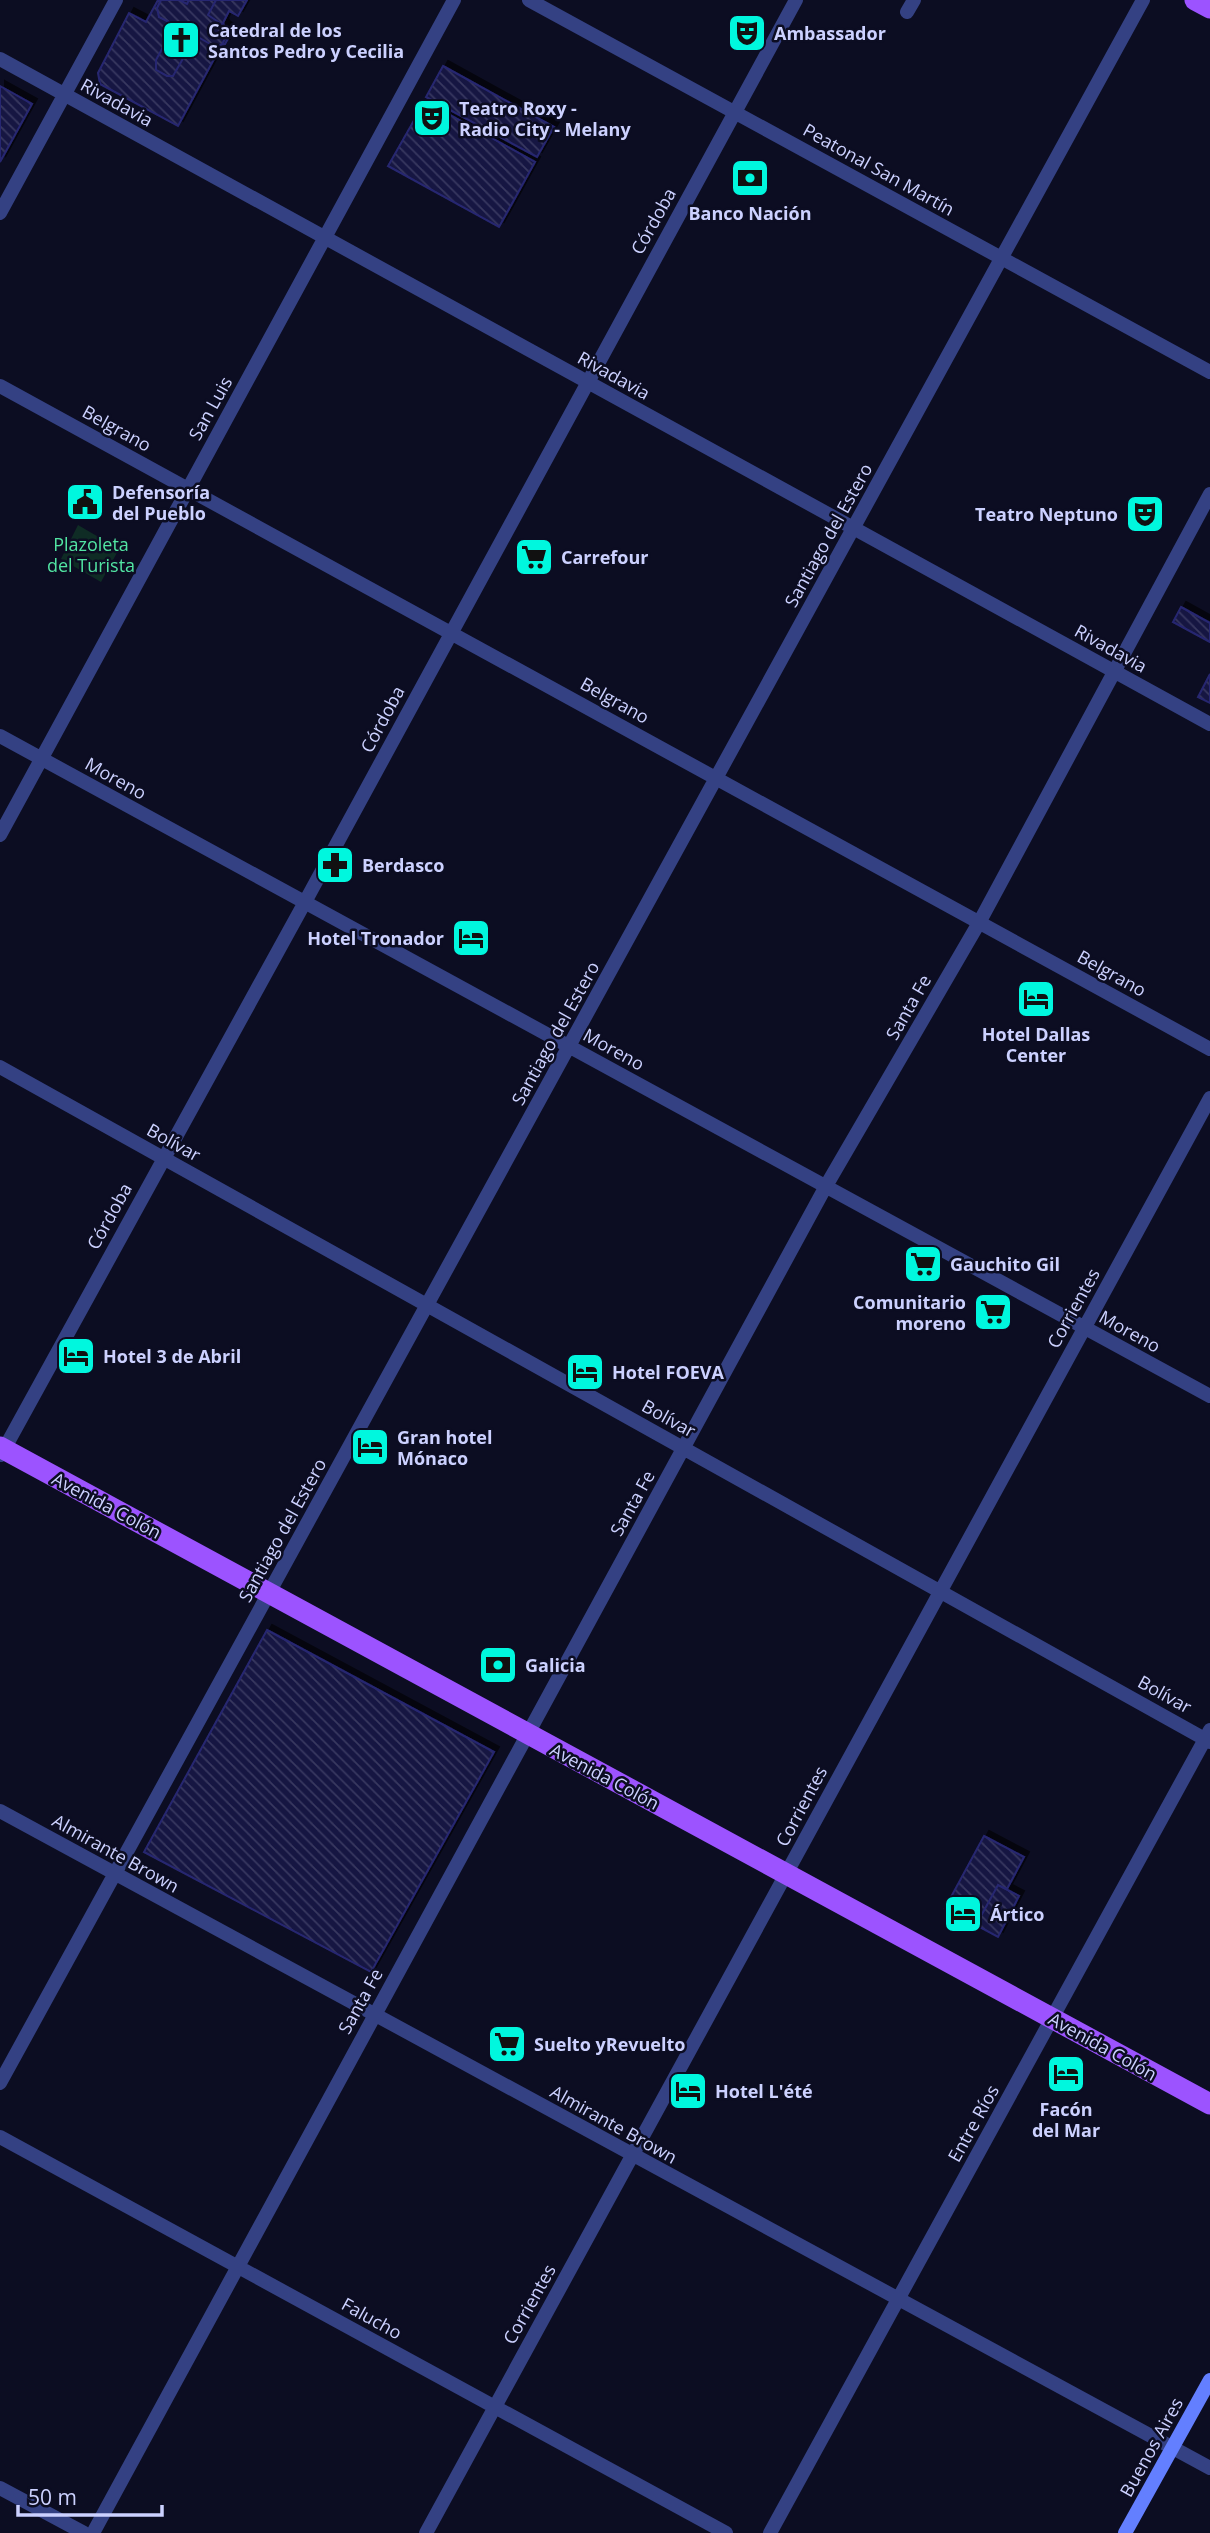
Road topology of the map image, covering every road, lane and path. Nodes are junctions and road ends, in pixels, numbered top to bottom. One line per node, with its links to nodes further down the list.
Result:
1 (116, 0): 9 (street)
2 (454, 0): 12 (street, San Luis)
3 (529, 0): 10 (street, Peatonal San Martín)
4 (796, 0): 10 (street, Córdoba)
5 (1143, 0): 13 (street, Santiago del Estero)
6 (1195, 0): 7 (main road)
7 (1210, 8)
8 (0, 59): 9 (street, Rivadavia)
9 (65, 95): 11 (street); 12 (street, Rivadavia)
10 (735, 113): 13 (street, Peatonal San Martín); 15 (street, Córdoba)
11 (0, 214)
12 (324, 237): 15 (street, Rivadavia); 17 (street, San Luis)
13 (1002, 258): 14 (street, Peatonal San Martín); 19 (street, Santiago del Estero)
14 (1210, 372)
15 (587, 382): 19 (street, Rivadavia); 20 (street, Córdoba)
16 (0, 386): 17 (street, Belgrano)
17 (187, 489): 20 (street, Belgrano); 24 (street, San Luis)
18 (1210, 494): 21 (street, Santa Fe)
19 (854, 528): 21 (street, Rivadavia); 25 (street, Santiago del Estero)
20 (450, 632): 25 (street, Belgrano); 27 (street, Córdoba)
21 (1114, 671): 22 (street, Rivadavia); 28 (street, Santa Fe)
22 (1210, 724)
23 (0, 736): 24 (street, Moreno)
24 (42, 759): 26 (street, San Luis); 27 (street, Moreno)
25 (717, 778): 28 (street, Belgrano); 29 (street, Santiago del Estero)
26 (0, 835)
27 (305, 902): 29 (street, Moreno); 33 (street, Córdoba)
28 (980, 921): 30 (street, Belgrano); 34 (street, Santa Fe)
29 (570, 1047): 34 (street, Moreno); 35 (street, Santiago del Estero)
30 (1210, 1049)
31 (0, 1067): 33 (street, Bolívar)
32 (1210, 1098): 36 (street, Corrientes)
33 (163, 1158): 35 (street, Bolívar); 39 (street, Córdoba)
34 (826, 1186): 36 (street, Moreno); 38 (street, Santa Fe)
35 (428, 1306): 38 (street, Bolívar); 41 (street, Santiago del Estero)
36 (1084, 1327): 37 (street, Moreno); 40 (street, Corrientes)
37 (1210, 1396)
38 (684, 1449): 40 (street, Bolívar); 42 (street, Santa Fe)
39 (1, 1451): 41 (main road, Avenida Colón)
40 (939, 1591): 43 (street, Bolívar); 46 (street, Corrientes)
41 (269, 1594): 42 (main road, Avenida Colón); 45 (street, Santiago del Estero)
42 (528, 1734): 46 (main road, Avenida Colón); 47 (street, Santa Fe)
43 (1208, 1737): 48 (street, Entre Ríos)
44 (0, 1811): 45 (street, Almirante Brown)
45 (115, 1874): 47 (street, Almirante Brown); 49 (street, Santiago del Estero)
46 (786, 1874): 48 (main road, Avenida Colón); 52 (street, Corrientes)
47 (374, 2015): 52 (street, Almirante Brown); 53 (street, Santa Fe)
48 (1052, 2019): 50 (main road, Avenida Colón); 54 (street, Entre Ríos)
49 (0, 2083)
50 (1210, 2104)
51 (0, 2137): 53 (street, Falucho)
52 (632, 2155): 54 (street, Almirante Brown); 56 (street, Corrientes)
53 (238, 2267): 56 (street, Falucho); 61 (street, Santa Fe)
54 (898, 2300): 57 (street, Almirante Brown); 64 (street, Entre Ríos)
55 (1210, 2379): 57 (street, Buenos Aires)
56 (495, 2407): 62 (street, Corrientes); 63 (street, Falucho)
57 (1172, 2448): 58 (street, Almirante Brown); 65 (street, Buenos Aires)
58 (1210, 2468)
59 (0, 2488): 60 (street)
60 (84, 2533)
61 (93, 2533)
62 (426, 2533)
63 (726, 2533)
64 (770, 2533)
65 (1125, 2533)

